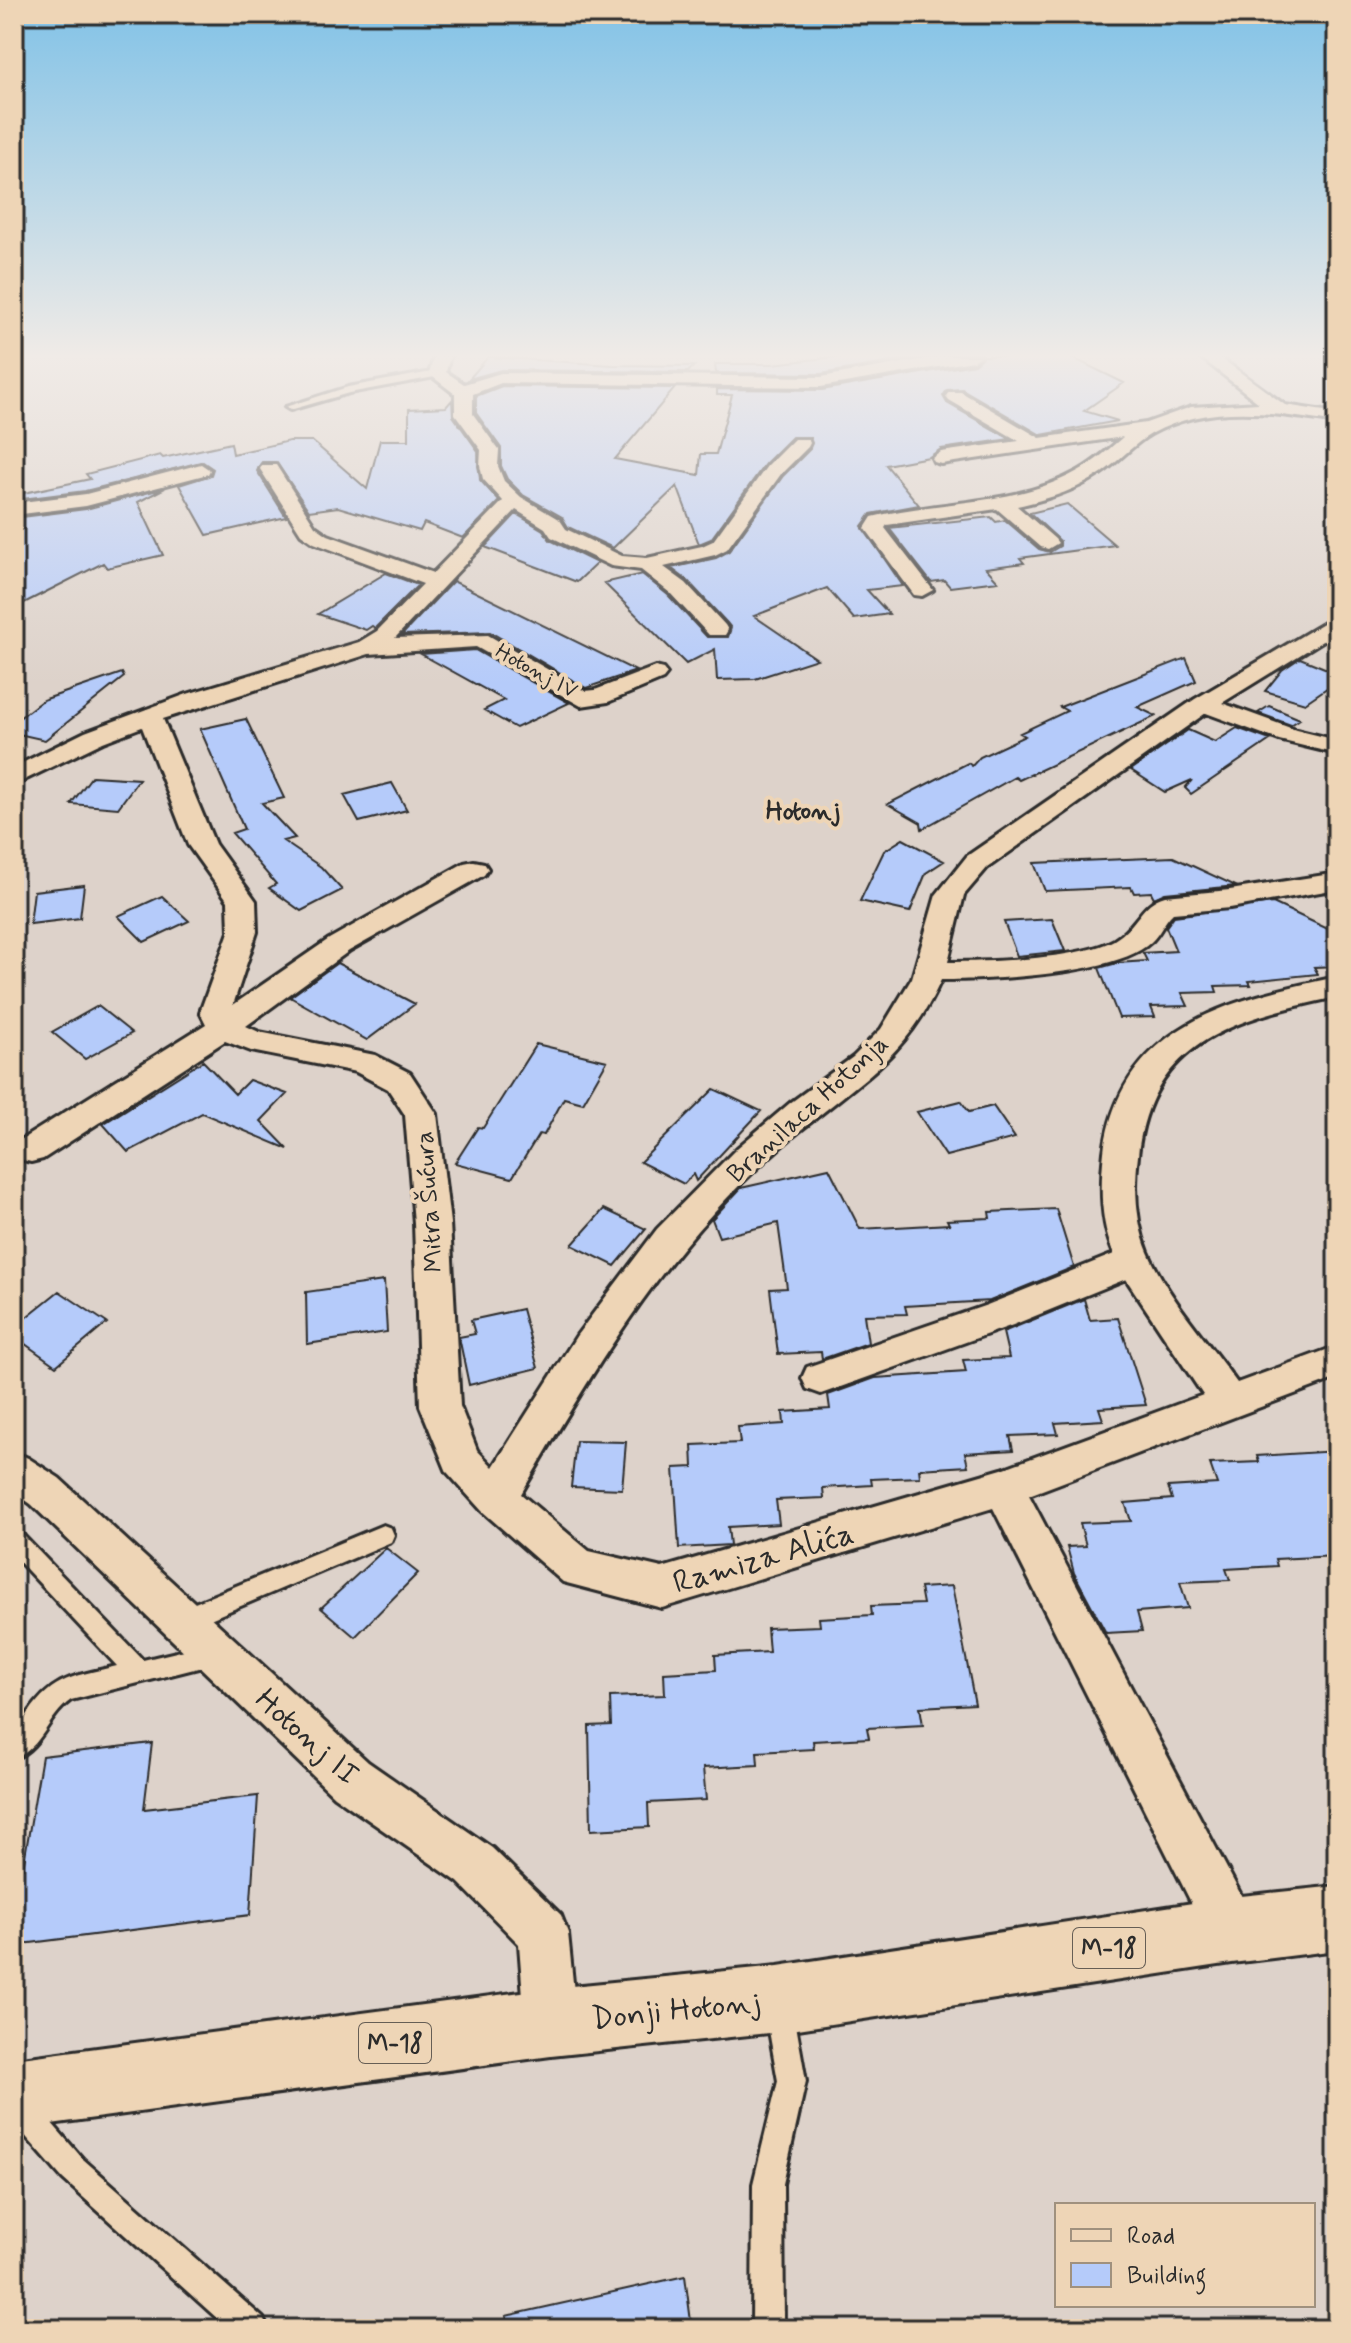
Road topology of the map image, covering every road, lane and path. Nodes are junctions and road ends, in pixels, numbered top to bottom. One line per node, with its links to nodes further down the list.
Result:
1 (487, 465): 6 (street)
2 (779, 465): 10 (street)
3 (1097, 465): 7 (street)
4 (269, 469): 11 (street)
5 (201, 470): 8 (street)
6 (514, 501): 10 (street); 11 (street, Hotonj IV)
7 (1002, 503): 9 (street); 12 (street)
8 (14, 509)
9 (1048, 543)
10 (647, 564): 14 (street)
11 (437, 582): 15 (street, Hotonj IV)
12 (922, 590)
13 (1337, 622): 17 (street, Branilaca Hotonja)
14 (717, 630)
15 (367, 647): 16 (street, Hotonj IV); 18 (street, Hotonj IV)
16 (655, 674)
17 (1203, 704): 19 (street); 23 (street, Branilaca Hotonja)
18 (150, 717): 20 (street); 25 (street)
19 (1337, 747)
20 (14, 777)
21 (474, 869): 25 (street)
22 (1337, 881): 23 (street)
23 (928, 971): 33 (street, Branilaca Hotonja)
24 (1337, 987): 27 (street)
25 (223, 1027): 26 (street); 33 (street, Mitra Šućura)
26 (31, 1150)
27 (1134, 1261): 29 (street); 30 (street)
28 (1337, 1362): 30 (street, Ramiza Alića)
29 (821, 1378)
30 (1229, 1402): 32 (street, Ramiza Alića)
31 (14, 1470): 36 (street, Hotonj II)
32 (1003, 1487): 33 (street, Ramiza Alića); 41 (street)
33 (496, 1498)
34 (383, 1535): 36 (lane)
35 (14, 1541): 38 (lane)
36 (181, 1620): 37 (street, Hotonj II)
37 (217, 1653): 38 (lane); 43 (street, Hotonj II)
38 (139, 1672): 39 (lane)
39 (14, 1747)
40 (1337, 1918): 41 (main road, Donji Hotonj / M-18)
41 (1232, 1930): 42 (main road, Donji Hotonj / M-18)
42 (778, 1999): 43 (main road, Donji Hotonj / M-18); 47 (lane)
43 (551, 2022): 44 (main road, Donji Hotonj / M-18)
44 (14, 2094)
45 (14, 2101): 46 (lane)
46 (252, 2329)
47 (768, 2329)

